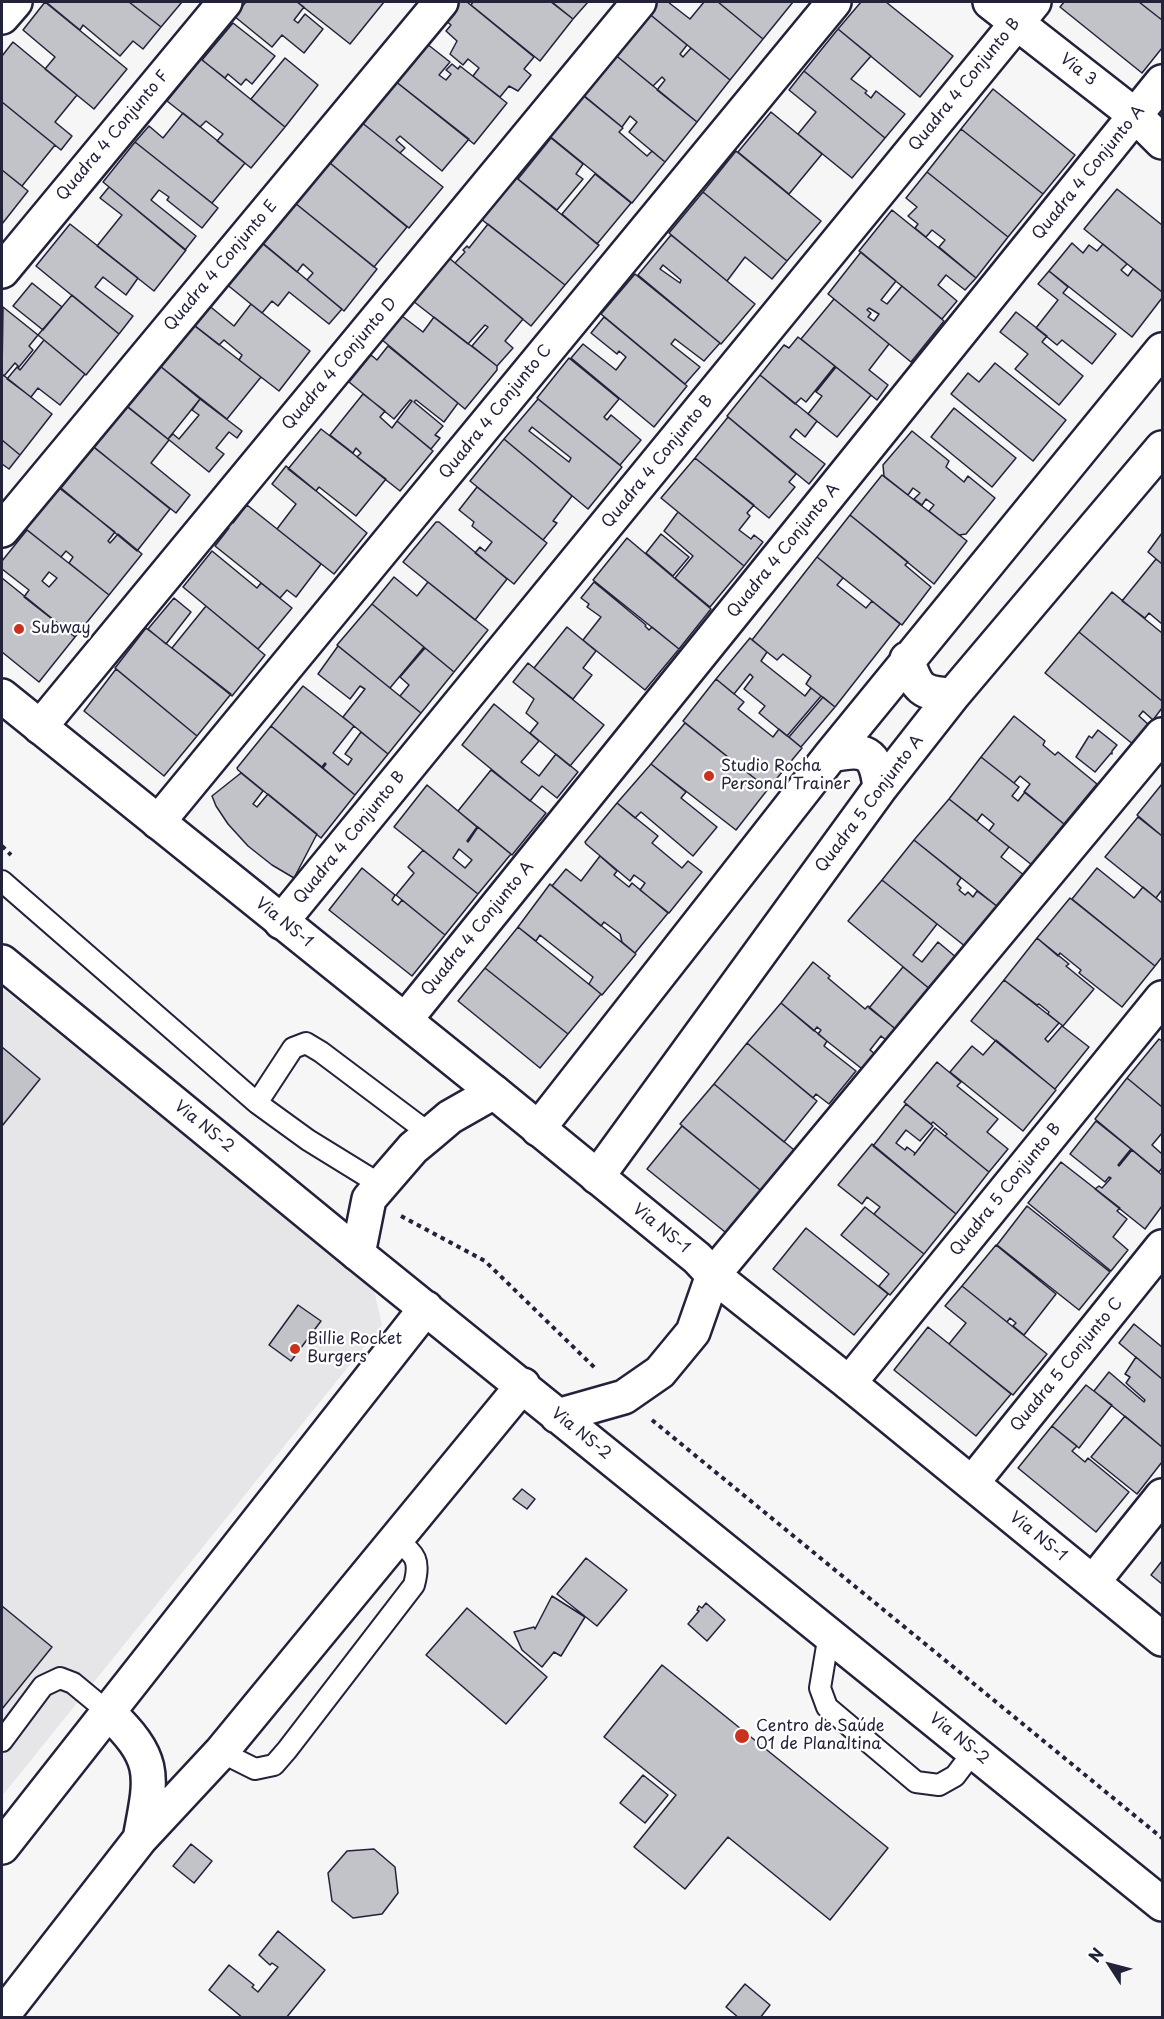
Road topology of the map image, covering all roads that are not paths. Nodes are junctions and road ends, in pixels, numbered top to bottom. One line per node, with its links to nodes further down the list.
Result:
1 (15, 2): 8 (street)
2 (225, 2): 12 (street, Quadra 4 Conjunto F)
3 (441, 2): 15 (street, Quadra 4 Conjunto E)
4 (639, 2): 19 (street, Quadra 4 Conjunto D)
5 (834, 2): 23 (street, Quadra 4 Conjunto C)
6 (990, 2): 7 (street, Via 3)
7 (1025, 12): 10 (street, Via 3); 25 (street, Quadra 4 Conjunto B)
8 (2, 17)
9 (1162, 82): 10 (street, Quadra 4 Conjunto A)
10 (1136, 116): 11 (street, Via 3); 28 (street, Quadra 4 Conjunto A)
11 (1162, 142)
12 (2, 271)
13 (1162, 350): 16 (street)
14 (1162, 448): 17 (street, Quadra 5 Conjunto A)
15 (2, 530)
16 (907, 660): 17 (street); 21 (street)
17 (953, 695): 22 (street, Quadra 5 Conjunto A)
18 (2, 696): 19 (street)
19 (40, 727): 23 (street)
20 (1162, 735): 37 (street)
21 (831, 755): 22 (street); 31 (street)
22 (880, 788): 33 (street, Quadra 5 Conjunto A)
23 (158, 822): 25 (street, Via NS-1)
24 (2, 881): 30 (lane)
25 (281, 921): 28 (street, Via NS-1)
26 (2, 962): 36 (street, Via NS-2)
27 (1162, 999): 39 (street, Quadra 5 Conjunto B)
28 (405, 1020): 29 (street, Via NS-1)
29 (494, 1092): 31 (street, Via NS-1); 32 (street)
30 (257, 1103): 32 (lane); 34 (lane)
31 (538, 1129): 33 (street, Via NS-1)
32 (430, 1134): 34 (street)
33 (597, 1176): 37 (street, Via NS-1)
34 (375, 1192): 36 (street)
35 (1162, 1247): 42 (street, Quadra 5 Conjunto C)
36 (358, 1254): 38 (street, Via NS-2)
37 (713, 1275): 39 (street, Via NS-1); 41 (street)
38 (426, 1308): 40 (street, Via NS-2); 48 (street)
39 (849, 1383): 42 (street, Via NS-1)
40 (523, 1385): 41 (street, Via NS-2); 44 (street)
41 (557, 1416): 46 (street, Via NS-2)
42 (972, 1483): 45 (street, Via NS-1)
43 (1162, 1496): 45 (street)
44 (396, 1539): 51 (street); 51 (lane)
45 (1093, 1582): 47 (street, Via NS-1)
46 (829, 1634): 50 (street, Via NS-2); 50 (lane)
47 (1162, 1639)
48 (108, 1712): 49 (lane); 52 (street); 53 (street)
49 (2, 1741)
50 (974, 1751): 54 (street, Via NS-2)
51 (221, 1752): 52 (street)
52 (140, 1839): 55 (street)
53 (2, 1847)
54 (1162, 1904)
55 (2, 2016)

